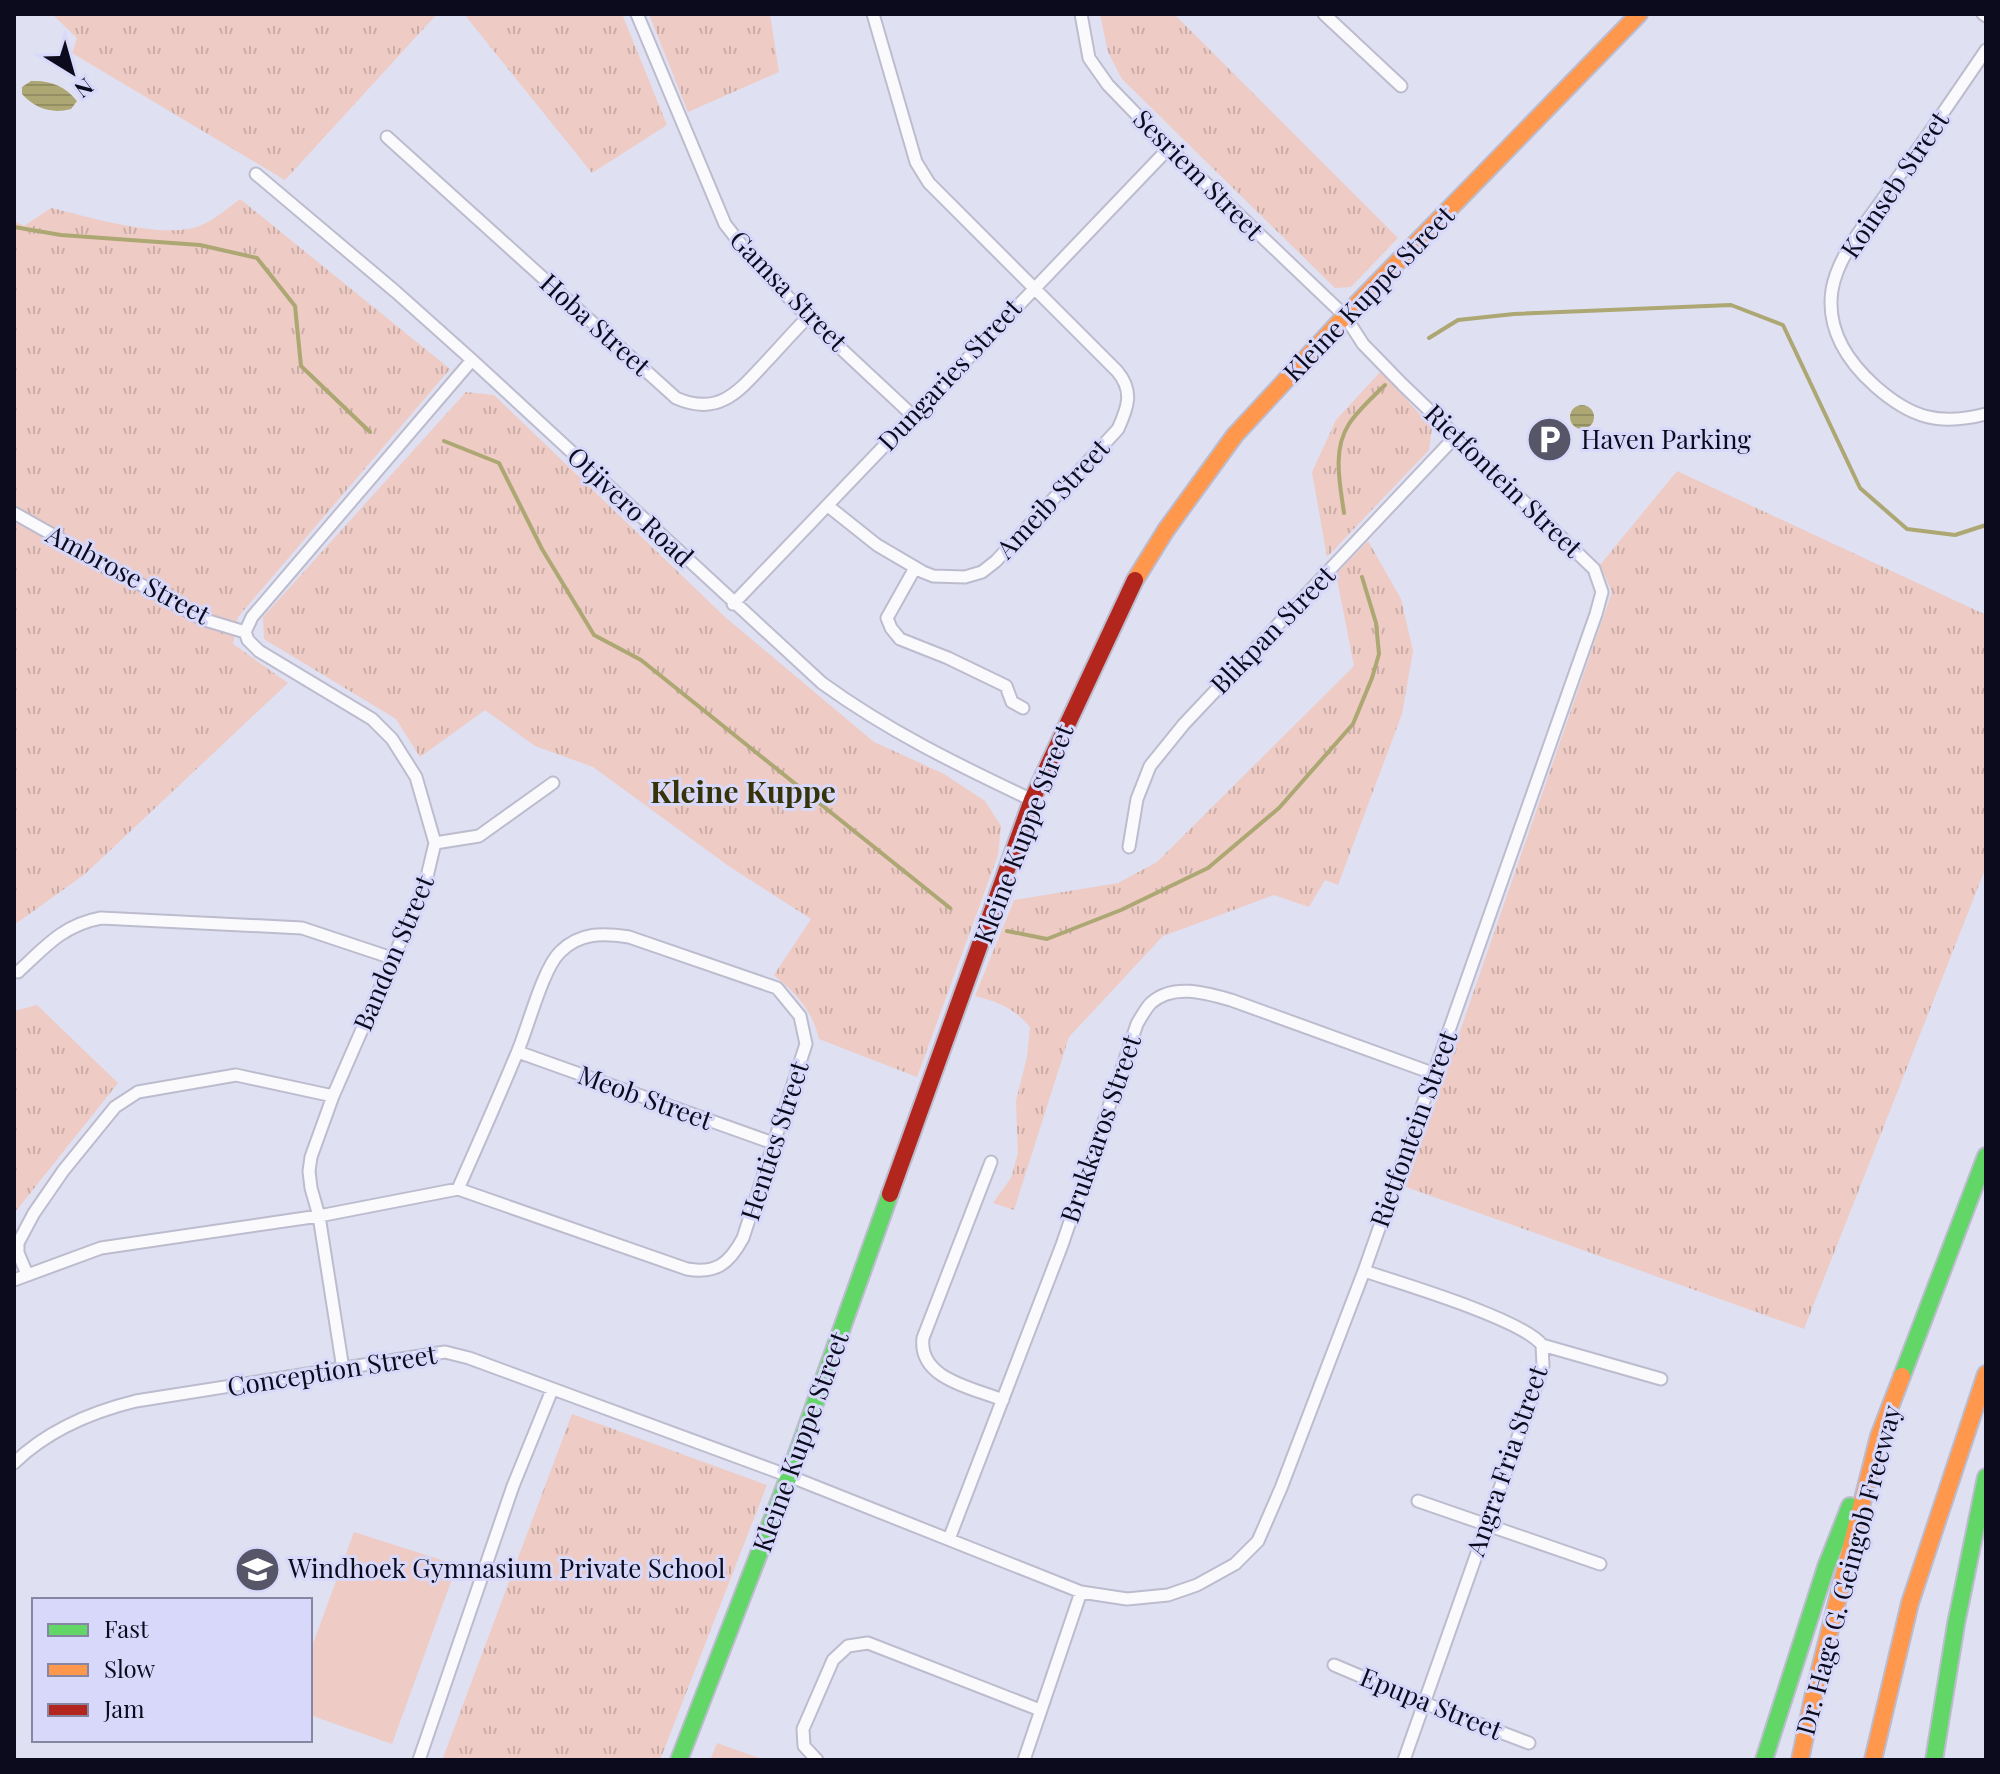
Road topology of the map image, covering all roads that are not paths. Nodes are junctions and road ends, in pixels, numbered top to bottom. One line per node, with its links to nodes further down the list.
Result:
1 (637, 14): 12 (street, Gamsa Street)
2 (873, 14): 11 (street, Ameib Street)
3 (1081, 14): 9 (street, Sesriem Street)
4 (1324, 14): 7 (street)
5 (1639, 14): 13 (main road, Kleine Kuppe Street)
6 (1986, 50): 15 (street, Koinseb Street)
7 (1401, 86)
8 (387, 137): 12 (street, Hoba Street)
9 (1169, 148): 11 (street, Dungaries Street); 13 (street, Sesriem Street)
10 (256, 174): 14 (street, Otjivero Road)
11 (1034, 287): 16 (street, Dungaries Street); 20 (street, Ameib Street)
12 (809, 316): 16 (street, Gamsa Street)
13 (1345, 316): 17 (street, Rietfontein Street); 25 (main road, Kleine Kuppe Street)
14 (472, 360): 21 (street, Otjivero Road); 22 (street)
15 (1986, 414)
16 (912, 415): 18 (street, Dungaries Street)
17 (1456, 436): 27 (street, Blikpan Street); 31 (street, Rietfontein Street)
18 (828, 506): 20 (street, Ameib Street); 21 (street, Dungaries Street)
19 (14, 513): 22 (street, Ambrose Street)
20 (915, 568): 23 (street)
21 (733, 604): 25 (street, Otjivero Road)
22 (245, 632): 26 (street, Bandon Street)
23 (1023, 708)
24 (553, 783): 26 (street)
25 (1032, 800): 49 (main road, Kleine Kuppe Street)
26 (435, 843): 28 (street, Bandon Street)
27 (1129, 847)
28 (392, 958): 29 (street); 32 (street, Bandon Street)
29 (18, 972)
30 (518, 1052): 33 (street, Meob Street); 33 (street, Henties Street); 36 (street, Henties Street)
31 (1435, 1074): 38 (street, Rietfontein Street); 46 (street, Brukkaros Street)
32 (333, 1096): 37 (street, Bandon Street); 39 (street)
33 (773, 1143): 36 (street, Henties Street)
34 (1986, 1156): 47 (main road, Dr. Hage G. Geingob Freeway)
35 (991, 1162): 46 (street)
36 (458, 1189): 37 (street)
37 (319, 1216): 39 (street); 42 (street, Bandon Street)
38 (1364, 1271): 41 (street, Angra Fria Street); 55 (street, Rietfontein Street)
39 (27, 1274): 40 (street)
40 (14, 1280)
41 (1542, 1345): 44 (street); 52 (street, Angra Fria Street)
42 (343, 1369): 45 (street, Conception Street); 48 (street, Conception Street)
43 (1986, 1374): 67 (main road)
44 (1661, 1379)
45 (552, 1390): 49 (street, Conception Street); 60 (street)
46 (1003, 1400): 53 (street, Brukkaros Street)
47 (1879, 1436): 65 (main road); 66 (main road, Dr. Hage G. Geingob Freeway)
48 (14, 1463)
49 (789, 1476): 53 (street, Rietfontein Street); 61 (main road, Kleine Kuppe Street)
50 (1986, 1477): 68 (main road)
51 (1418, 1501): 52 (street)
52 (1486, 1525): 54 (street); 57 (street, Angra Fria Street)
53 (949, 1539): 55 (street, Rietfontein Street)
54 (1600, 1564)
55 (1081, 1592): 58 (street)
56 (1334, 1665): 57 (street, Epupa Street)
57 (1424, 1703): 59 (street, Epupa Street); 64 (street, Angra Fria Street)
58 (1040, 1710): 62 (street); 63 (street)
59 (1529, 1743)
60 (419, 1760)
61 (679, 1760)
62 (817, 1760)
63 (1024, 1760)
64 (1404, 1760)
65 (1764, 1760)
66 (1800, 1760)
67 (1873, 1760)
68 (1934, 1760)

